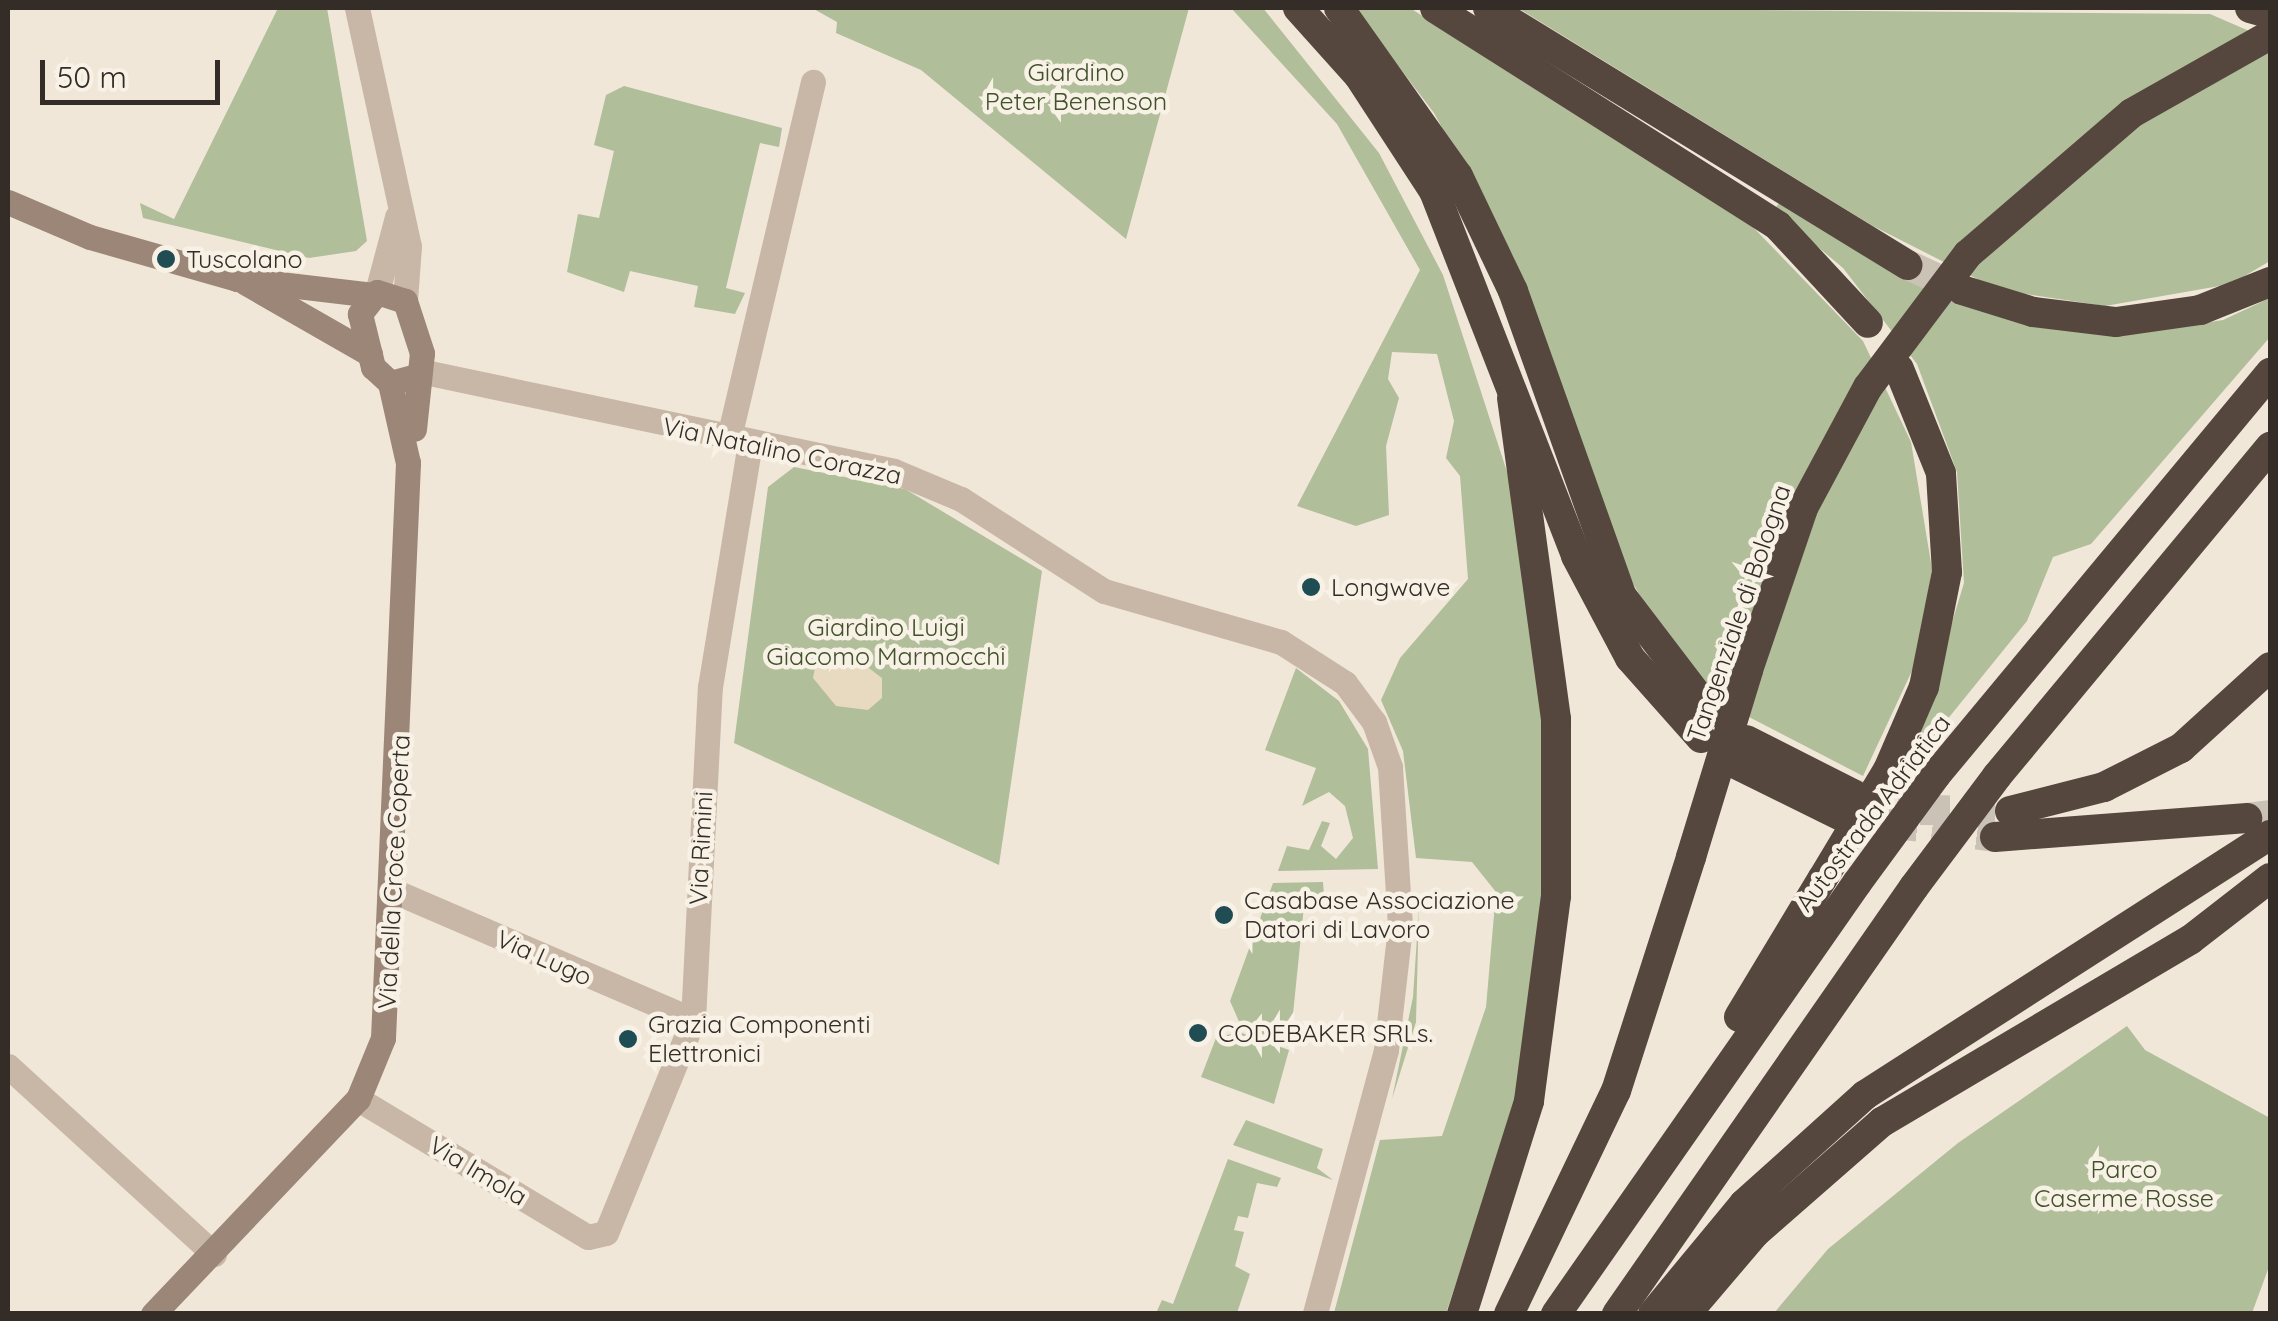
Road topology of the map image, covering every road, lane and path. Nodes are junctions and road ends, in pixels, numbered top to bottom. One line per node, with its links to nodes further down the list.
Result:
1 (357, 8): 9 (street, Via della Croce Coperta)
2 (1298, 8): 24 (highway)
3 (1339, 8): 24 (highway)
4 (1436, 8): 16 (highway)
5 (1488, 8): 10 (highway)
6 (2258, 25): 43 (highway, Tangenziale di Bologna, bridge)
7 (812, 82): 25 (street, Via Rimini)
8 (8, 202): 11 (street)
9 (396, 217): 14 (street, Via della Croce Coperta); 15 (street, Via della Croce Coperta)
10 (1908, 265)
11 (237, 278): 14 (street); 18 (street)
12 (2270, 282): 13 (highway)
13 (1962, 290)
14 (375, 294): 15 (street); 18 (street, Via della Croce Coperta)
15 (404, 301): 17 (street, Via della Croce Coperta)
16 (1868, 322)
17 (420, 344): 20 (street, Via della Croce Coperta); 22 (street)
18 (370, 354): 23 (street, Via della Croce Coperta)
19 (1899, 369): 37 (highway, bridge)
20 (418, 373): 22 (street, Via Natalino Corazza); 23 (street); 27 (street, Via della Croce Coperta)
21 (2270, 373): 37 (highway, Autostrada Adriatica, bridge)
22 (469, 378): 25 (street, Via Natalino Corazza)
23 (390, 383): 27 (street, Via della Croce Coperta)
24 (1512, 398): 42 (highway)
25 (740, 440): 34 (street, Via Rimini); 41 (street, Via Natalino Corazza)
26 (2270, 447): 45 (highway, bridge)
27 (408, 464): 33 (street, Via della Croce Coperta)
28 (2270, 667): 31 (highway)
29 (1742, 752): 30 (highway)
30 (1848, 806)
31 (2259, 826): 46 (highway)
32 (2270, 878): 47 (highway)
33 (396, 892): 34 (street, Via Lugo); 36 (street, Via della Croce Coperta)
34 (693, 1020): 38 (street, Via Rimini)
35 (8, 1066): 39 (street)
36 (358, 1100): 38 (street, Via Imola); 39 (street, Via della Croce Coperta)
37 (1614, 1224): 44 (highway, Autostrada Adriatica)
38 (600, 1238)
39 (214, 1254): 40 (street, Via della Croce Coperta)
40 (153, 1314)
41 (1315, 1314)
42 (1462, 1314)
43 (1509, 1314)
44 (1556, 1314)
45 (1618, 1314)
46 (1653, 1314)
47 (1686, 1314)

